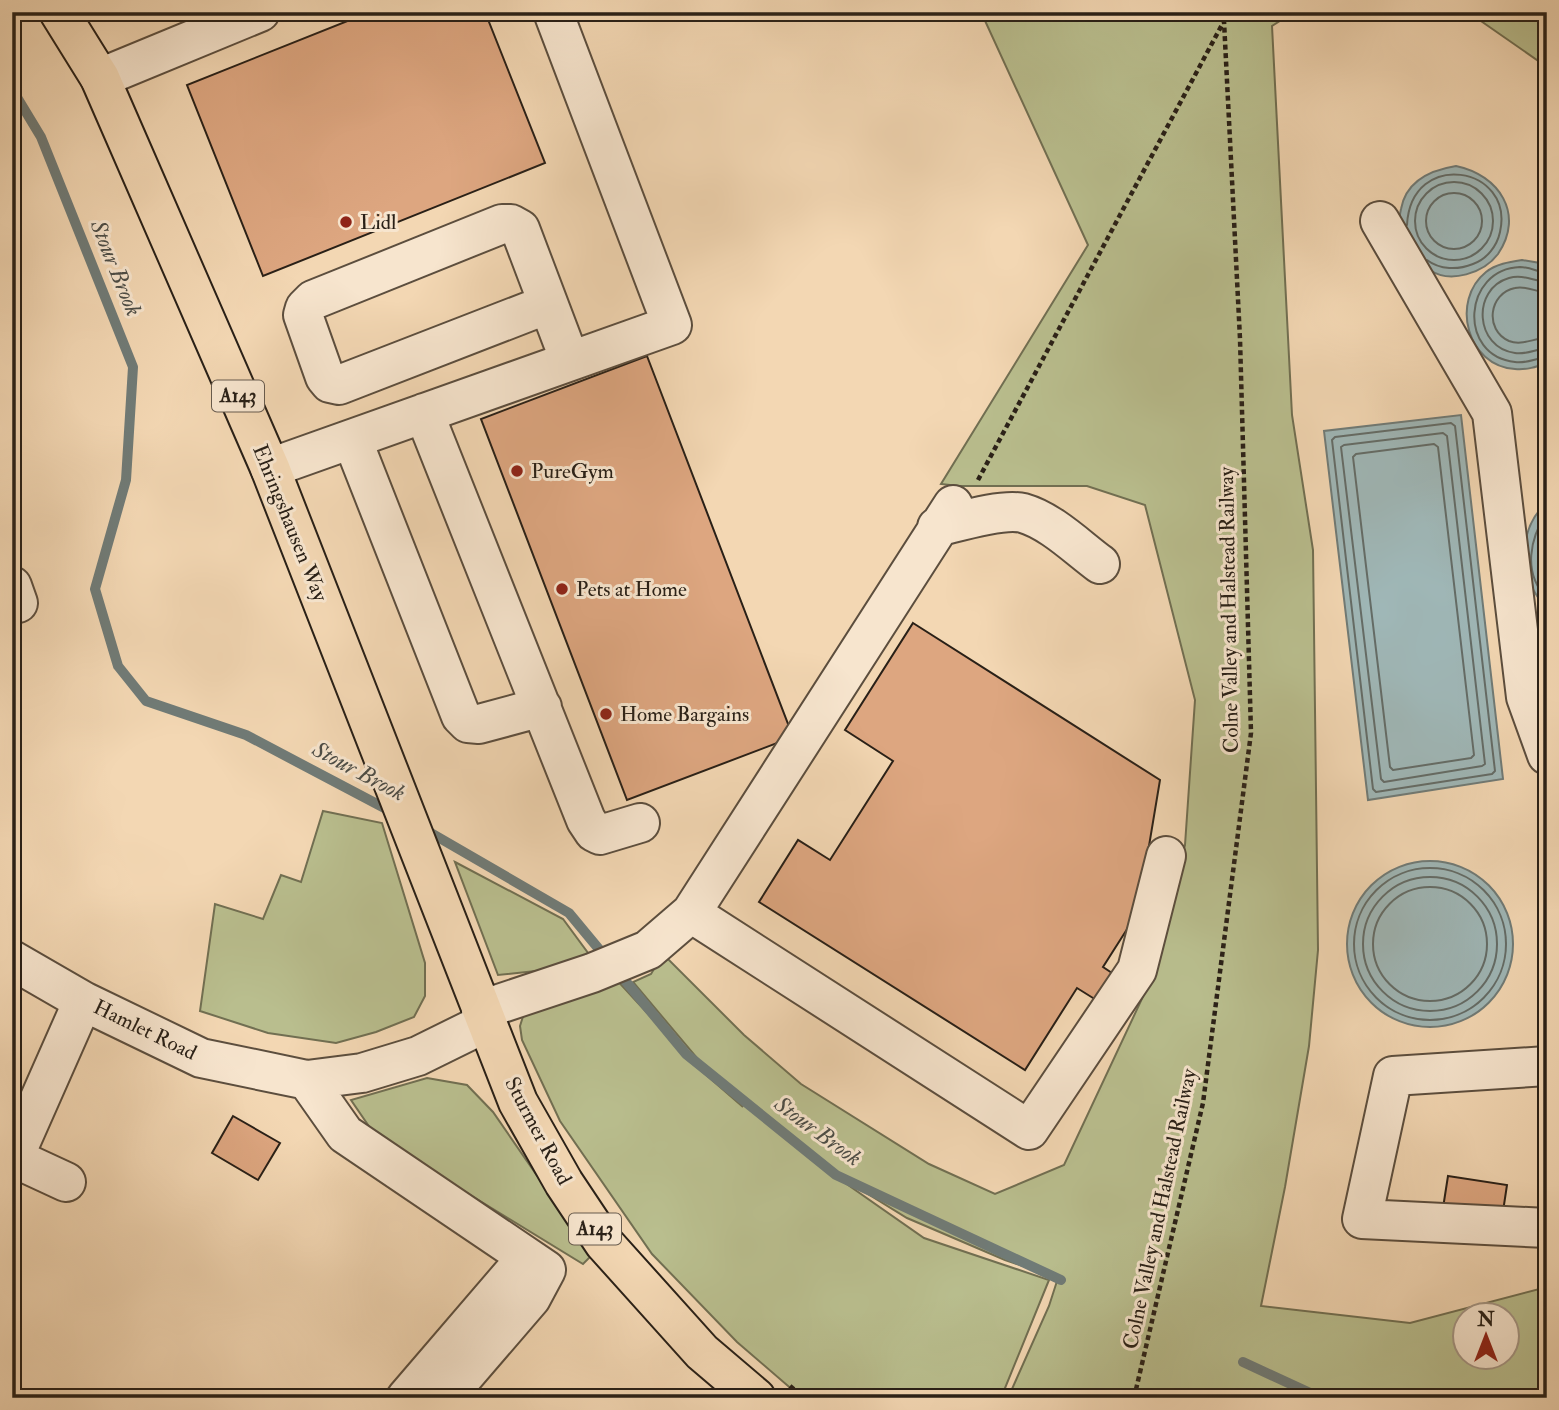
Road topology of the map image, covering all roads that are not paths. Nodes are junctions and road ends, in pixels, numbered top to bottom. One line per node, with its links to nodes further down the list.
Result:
1 (59, 12): 4 (main road, Ehringshausen Way / A143)
2 (260, 12): 4 (street)
3 (553, 12): 7 (street)
4 (100, 78): 10 (main road, Ehringshausen Way / A143)
5 (1380, 221): 13 (street)
6 (548, 304): 6 (street); 7 (street)
7 (570, 361): 8 (street)
8 (424, 413): 9 (street); 12 (street)
9 (352, 439): 10 (street); 12 (street)
10 (270, 468): 15 (main road, Ehringshausen Way / A143)
11 (1100, 564): 17 (street, Hamlet Road)
12 (542, 707): 14 (street)
13 (1547, 755)
14 (640, 823)
15 (419, 850): 20 (main road, Sturmer Road / A143)
16 (1166, 856): 17 (street)
17 (691, 913): 20 (street, Hamlet Road)
18 (12, 960): 19 (street, Hamlet Road)
19 (83, 1001): 22 (street, Hamlet Road); 23 (street)
20 (483, 1016): 22 (street, Hamlet Road); 27 (main road, Sturmer Road / A143)
21 (1547, 1066): 25 (street)
22 (307, 1080): 26 (street)
23 (13, 1157): 24 (street)
24 (66, 1182)
25 (1547, 1228)
26 (537, 1263): 28 (street); 29 (street)
27 (770, 1389)
28 (407, 1398)
29 (445, 1398)

